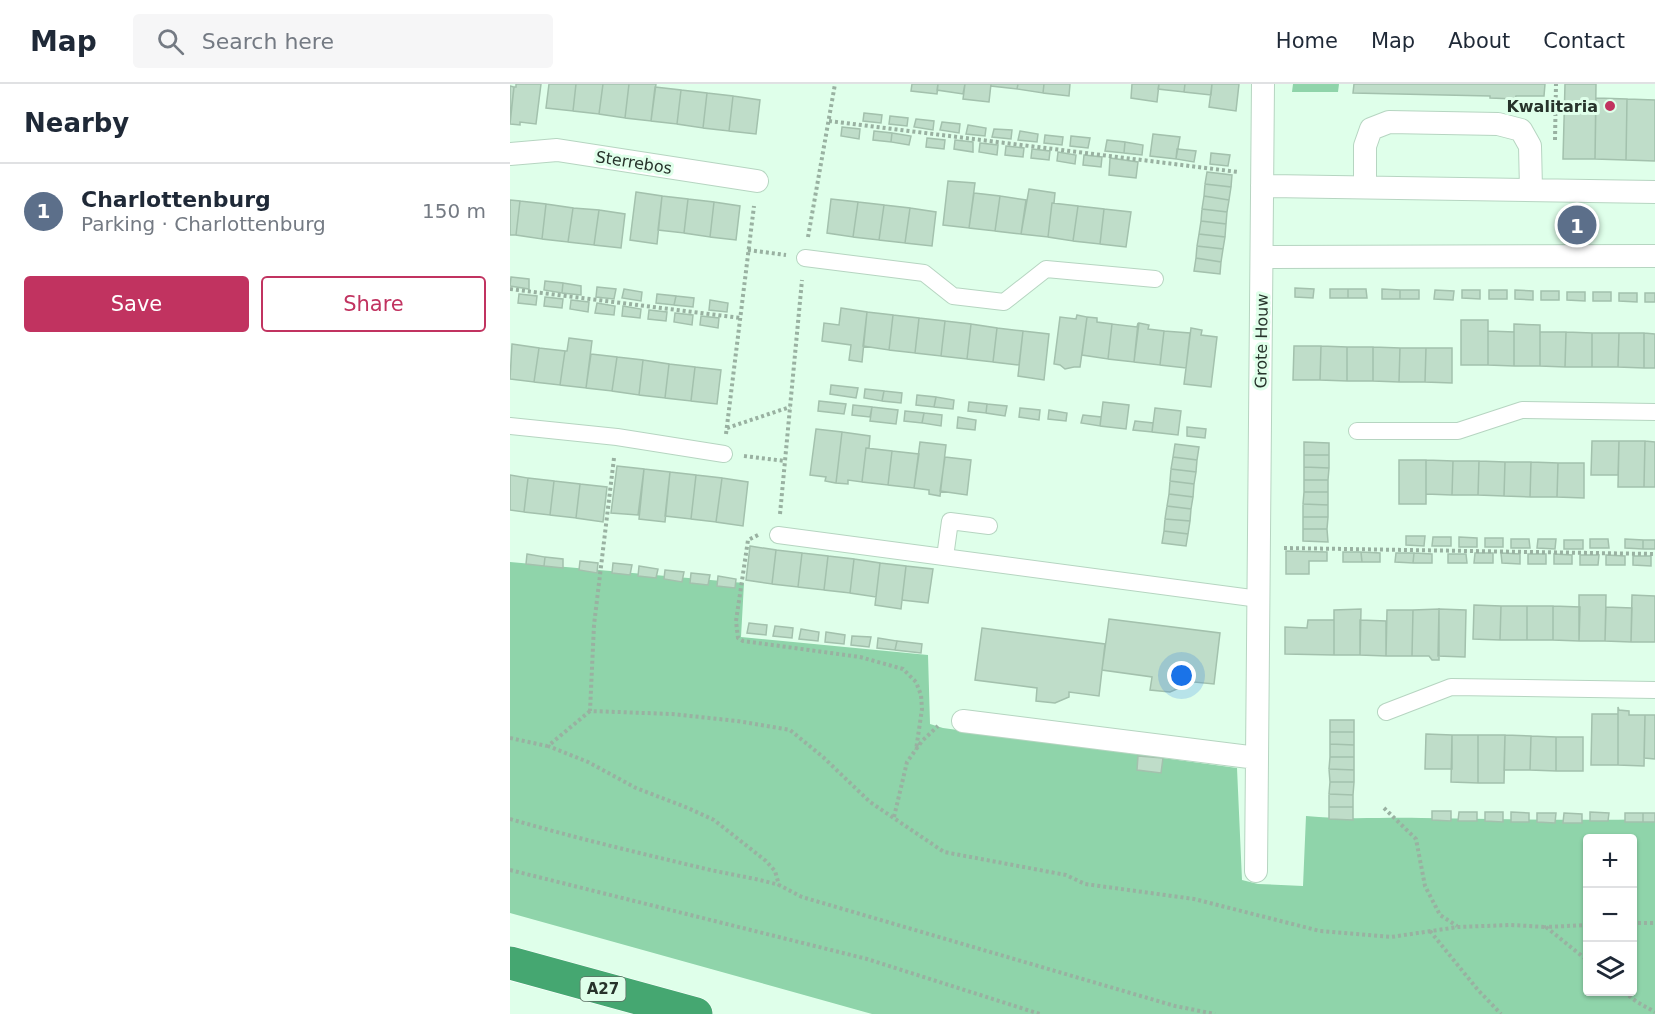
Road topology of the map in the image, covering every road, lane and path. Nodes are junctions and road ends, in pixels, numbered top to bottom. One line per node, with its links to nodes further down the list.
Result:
1 (835, 84): 3 (path)
2 (1263, 84): 5 (street, Grote Houw)
3 (828, 121): 5 (path); 13 (path)
4 (510, 154): 6 (street, Sterrebos)
5 (1262, 180): 7 (street); 12 (street, Grote Houw)
6 (757, 181): 10 (path)
7 (1365, 187): 8 (street); 8 (street)
8 (1531, 189): 9 (street)
9 (1655, 192)
10 (748, 250): 13 (path); 16 (path)
11 (1655, 256): 12 (street)
12 (1262, 257): 27 (street, Grote Houw)
13 (804, 258): 14 (street); 17 (path)
14 (1155, 279)
15 (510, 289): 16 (path)
16 (741, 318): 20 (path)
17 (790, 407): 20 (path); 24 (path)
18 (1655, 412): 21 (street)
19 (510, 426): 22 (street)
20 (727, 428): 23 (path)
21 (1357, 431)
22 (617, 437): 23 (street); 32 (path)
23 (724, 454): 24 (path)
24 (785, 461): 26 (path)
25 (989, 526): 29 (street)
26 (778, 536): 29 (street); 37 (path)
27 (1259, 547): 28 (path); 30 (street, Grote Houw)
28 (1655, 554)
29 (945, 558): 30 (street)
30 (1259, 599): 38 (street, Grote Houw)
31 (1655, 690): 33 (street)
32 (590, 711): 36 (path); 40 (path)
33 (1386, 712)
34 (963, 721): 37 (path); 38 (street)
35 (510, 738): 36 (path)
36 (548, 746): 44 (path)
37 (916, 750): 40 (path)
38 (1257, 758): 43 (street, Grote Houw)
39 (1384, 808): 48 (path)
40 (894, 817): 50 (path)
41 (510, 819): 44 (path)
42 (510, 870): 56 (path)
43 (1256, 872)
44 (779, 885): 57 (path)
45 (1655, 922): 46 (path)
46 (1637, 923)
47 (1583, 925): 49 (path)
48 (1458, 927): 49 (path); 50 (path)
49 (1546, 927): 51 (path)
50 (1430, 931): 58 (path)
51 (1583, 958)
52 (510, 963): 55 (highway, A27)
53 (1629, 996): 54 (path)
54 (1655, 1012)
55 (696, 1014)
56 (1040, 1014)
57 (1215, 1014)
58 (1501, 1014)

